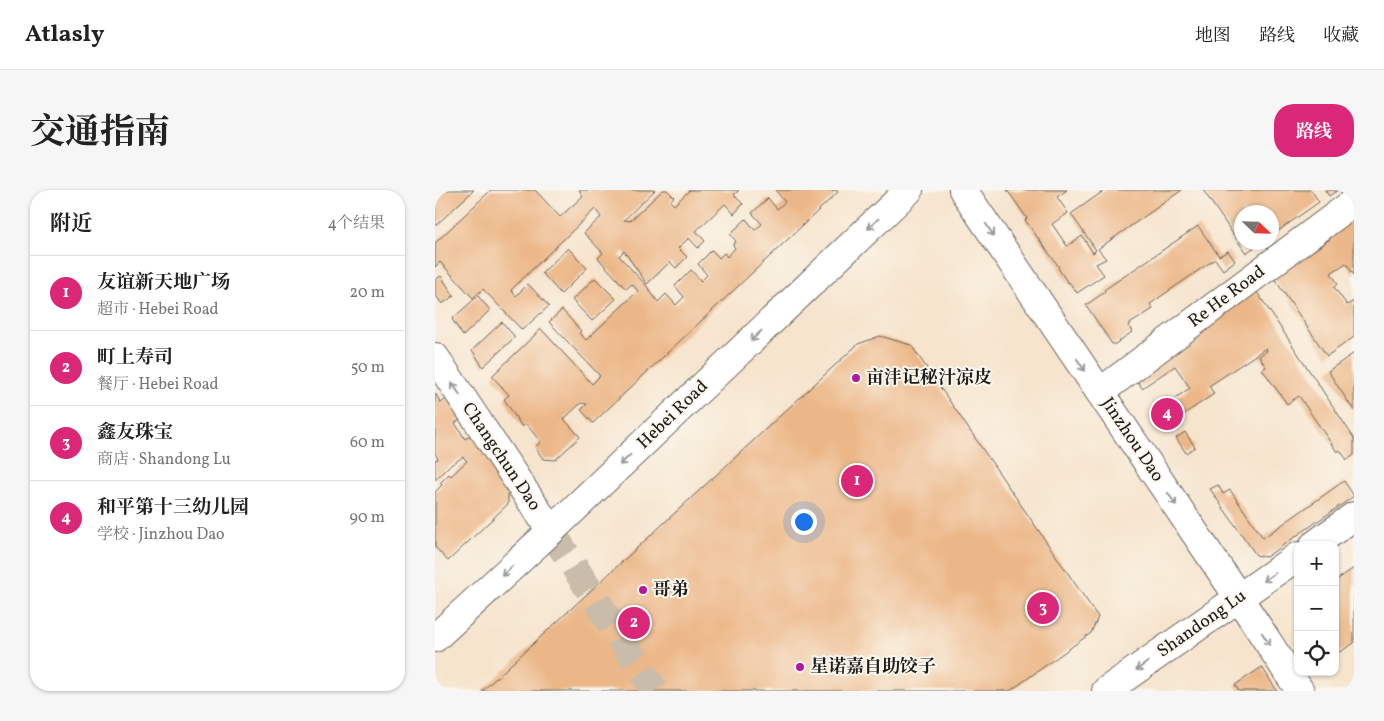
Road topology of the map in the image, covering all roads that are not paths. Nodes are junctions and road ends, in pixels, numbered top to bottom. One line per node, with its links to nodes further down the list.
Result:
1 (909, 190): 7 (street, Hebei Road, one-way to 7)
2 (963, 190): 5 (street, Jinzhou Dao, one-way to 5)
3 (1354, 202): 5 (street, Re He Road)
4 (435, 357): 7 (street, Changchun Dao, one-way to 4)
5 (1100, 392): 10 (street, Jinzhou Dao, one-way to 10)
6 (1354, 516): 8 (street)
7 (551, 531): 11 (street, Hebei Road, one-way to 11)
8 (1320, 541)
9 (1294, 559): 10 (street, Shandong Lu, one-way to 10)
10 (1239, 598): 12 (street, Shandong Lu, one-way to 12); 13 (street, Jinzhou Dao, one-way to 13)
11 (435, 638)
12 (1106, 691)
13 (1300, 691)

